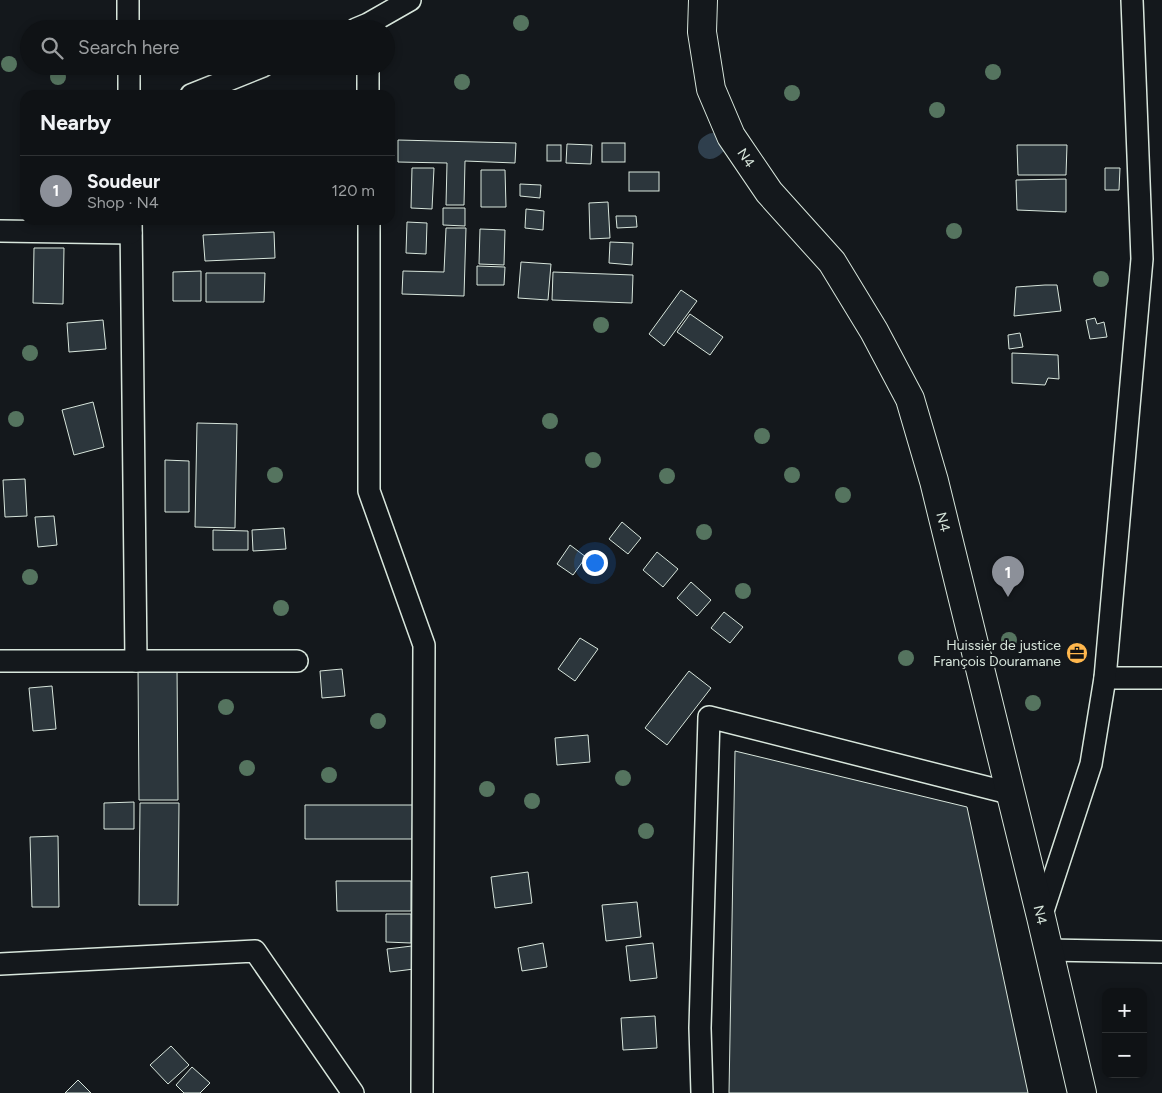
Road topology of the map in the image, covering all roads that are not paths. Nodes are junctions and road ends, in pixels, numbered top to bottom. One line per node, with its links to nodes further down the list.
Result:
1 (128, 0): 5 (street)
2 (410, 0): 6 (street)
3 (703, 0): 21 (main road, N4)
4 (1132, 0): 19 (street)
5 (128, 20)
6 (376, 20)
7 (129, 75): 10 (street)
8 (241, 75): 11 (street)
9 (368, 75): 12 (street)
10 (129, 90)
11 (203, 90)
12 (368, 90)
13 (369, 225): 27 (street)
14 (131, 226): 15 (street); 17 (street)
15 (0, 232)
16 (0, 661): 17 (street)
17 (136, 661): 18 (street)
18 (297, 662)
19 (1105, 678): 20 (street); 22 (street)
20 (1162, 678)
21 (1009, 793): 22 (main road, N4); 28 (street)
22 (1041, 917): 23 (main road, N4)
23 (1047, 950): 24 (street); 29 (main road, N4)
24 (1162, 952)
25 (1, 964): 26 (street)
26 (353, 1093)
27 (422, 1093)
28 (702, 1093)
29 (1082, 1093)

